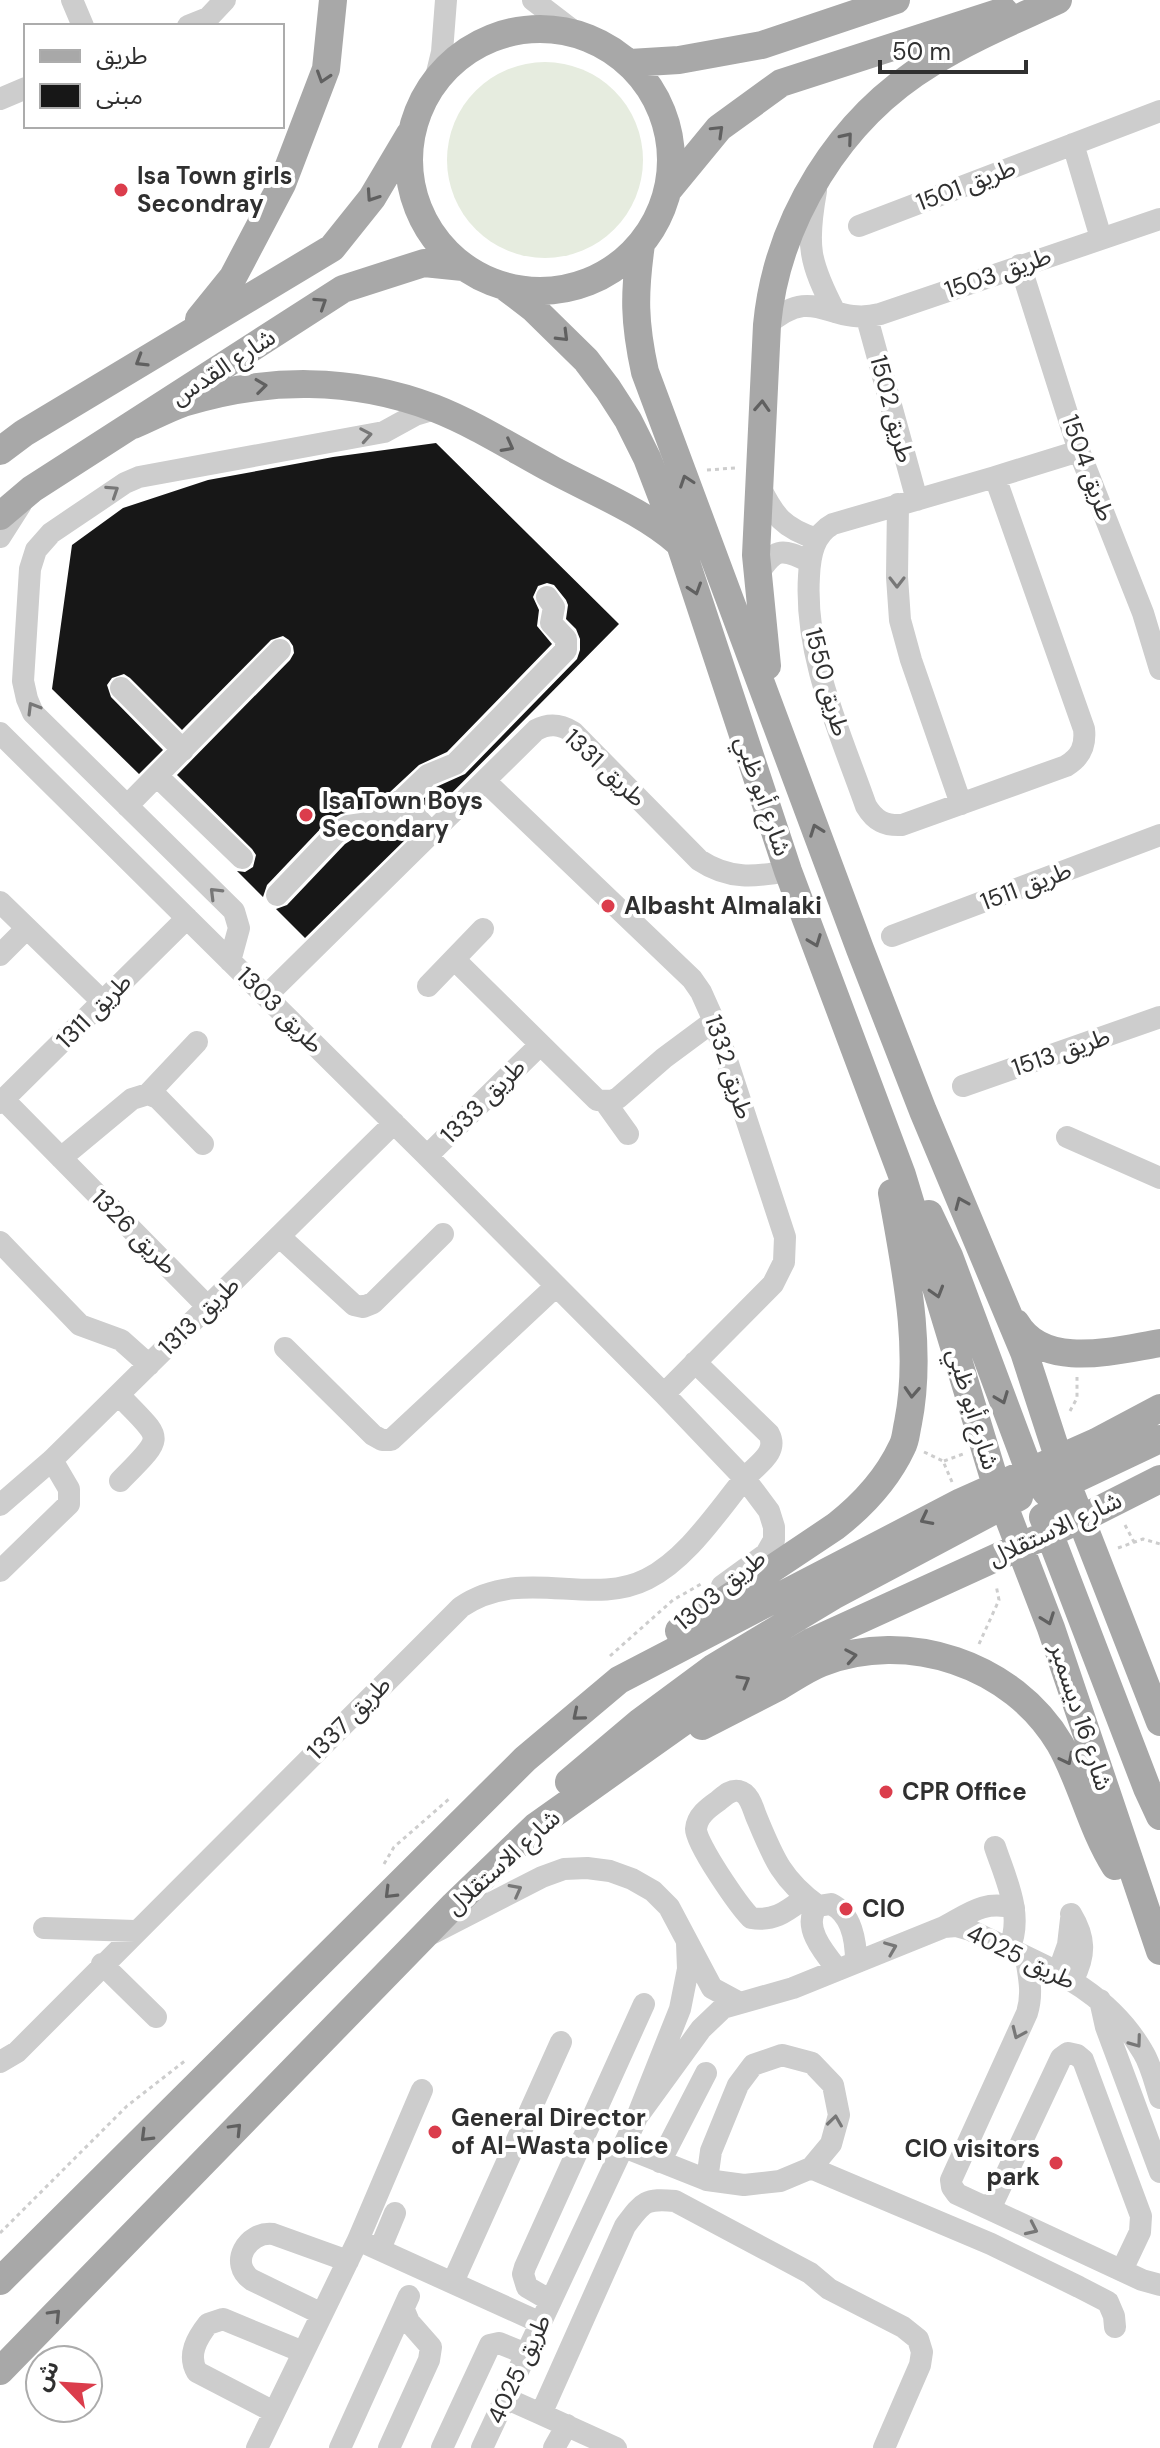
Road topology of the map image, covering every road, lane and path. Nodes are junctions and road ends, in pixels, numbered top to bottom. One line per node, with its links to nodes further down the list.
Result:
1 (72, 0): 9 (street)
2 (225, 0): 10 (street)
3 (333, 0): 31 (main road, one-way to 31)
4 (446, 0): 13 (street)
5 (533, 0): 11 (street)
6 (896, 0): 12 (main road)
7 (1042, 0): 20 (main road, one-way to 7)
8 (1058, 0): 19 (main road, one-way to 8)
9 (82, 24)
10 (193, 24)
11 (576, 33): 12 (main road); 13 (main road)
12 (630, 63): 20 (main road)
13 (435, 81): 17 (main road)
14 (24, 89): 15 (street)
15 (0, 99)
16 (1160, 111): 18 (street, طريق 1501)
17 (413, 130): 26 (main road); 31 (main road, شارع القدس, one-way to 31)
18 (1073, 144): 22 (street, طريق 1501); 23 (street)
19 (818, 175): 28 (street); 30 (main road)
20 (668, 190): 24 (main road)
21 (1160, 219): 23 (street, طريق 1503)
22 (859, 226)
23 (1101, 238): 25 (street, طريق 1503)
24 (641, 244): 27 (main road); 51 (main road, شارع أبو ظبي, one-way to 24)
25 (1020, 265): 29 (street, طريق 1503); 35 (street, طريق 1504)
26 (463, 267): 27 (main road); 33 (main road, شارع القدس, one-way to 26)
27 (504, 286): 43 (main road, شارع أبو ظبي, one-way to 43)
28 (835, 312): 29 (street, طريق 1503); 30 (street, طريق 1503)
29 (867, 318): 39 (street, طريق 1502)
30 (767, 325): 37 (main road, one-way to 30)
31 (188, 333): 34 (main road, شارع القدس, one-way to 34)
32 (435, 409): 33 (main road, one-way to 32); 43 (main road, one-way to 43); 53 (street, one-way to 32)
33 (133, 425): 38 (main road, شارع القدس)
34 (8, 443)
35 (1079, 451): 36 (street); 47 (street, طريق 1504)
36 (995, 477): 39 (street); 59 (street, طريق 1550)
37 (759, 485): 42 (street); 45 (main road)
38 (32, 489): 40 (main road, شارع القدس); 41 (street)
39 (908, 502): 42 (street); 59 (street, one-way to 59)
40 (0, 516)
41 (0, 537)
42 (817, 539): 44 (street, طريق 1550)
43 (680, 544): 64 (main road, شارع أبو ظبي, one-way to 64)
44 (810, 562): 45 (street); 59 (street, طريق 1550)
45 (756, 577): 51 (main road)
46 (547, 597): 58 (street)
47 (1151, 609): 49 (street, طريق 1504)
48 (280, 650): 54 (street)
49 (1160, 669)
50 (121, 688): 54 (street)
51 (771, 707): 98 (main road, شارع أبو ظبي, one-way to 51)
52 (1, 735): 55 (street, طريق 1303)
53 (65, 744): 55 (street); 60 (street)
54 (183, 750): 56 (street)
55 (29, 763): 67 (street, طريق 1303)
56 (157, 776): 60 (street); 63 (street)
57 (485, 781): 61 (street, طريق 1331); 64 (street, طريق 1331); 78 (street, طريق 1332)
58 (401, 800): 61 (street); 65 (street)
59 (961, 804)
60 (127, 806): 73 (street, one-way to 60)
61 (431, 833): 75 (street, طريق 1331)
62 (1160, 835): 70 (street, طريق 1511)
63 (242, 858)
64 (788, 871): 83 (main road, شارع أبو ظبي, one-way to 83)
65 (277, 895)
66 (0, 902): 68 (street)
67 (187, 918): 73 (street, طريق 1303); 76 (street, طريق 1311)
68 (27, 928): 71 (street); 76 (street)
69 (483, 929): 72 (street)
70 (892, 936)
71 (0, 955)
72 (454, 959): 74 (street); 80 (street, طريق 1333)
73 (230, 961): 75 (street, طريق 1303)
74 (428, 986)
75 (266, 996): 86 (street, طريق 1303)
76 (103, 1002): 84 (street, طريق 1311)
77 (1160, 1017): 81 (street, طريق 1513)
78 (714, 1021): 85 (street); 102 (street, طريق 1332)
79 (197, 1042): 82 (street)
80 (540, 1045): 85 (street, طريق 1333); 90 (street, طريق 1333)
81 (963, 1086)
82 (148, 1094): 89 (street); 91 (street)
83 (873, 1094): 92 (main road, شارع أبو ظبي); 119 (main road, one-way to 119)
84 (2, 1102): 91 (street, طريق 1326)
85 (605, 1102): 87 (street, طريق 1333)
86 (394, 1123): 90 (street, طريق 1303); 95 (street, طريق 1313)
87 (628, 1134)
88 (1067, 1137): 93 (street)
89 (203, 1144)
90 (427, 1156): 97 (street, طريق 1303)
91 (61, 1158): 99 (street, طريق 1326)
92 (902, 1175): 112 (main road, one-way to 112); 113 (main road, شارع أبو ظبي, one-way to 113)
93 (1160, 1178)
94 (443, 1234): 95 (street)
95 (280, 1237): 99 (street, طريق 1313)
96 (0, 1242): 103 (street)
97 (555, 1287): 101 (street); 104 (street, طريق 1303)
98 (1004, 1302): 100 (main road); 112 (main road, شارع أبو ظبي)
99 (208, 1307): 103 (street, طريق 1313)
100 (1160, 1343)
101 (285, 1348)
102 (695, 1362): 104 (street, طريق 1332); 109 (street, طريق 1337)
103 (149, 1365): 105 (street, طريق 1313)
104 (664, 1394): 109 (street, طريق 1303)
105 (119, 1395): 108 (street, طريق 1313); 111 (street)
106 (1160, 1408): 112 (main road)
107 (1160, 1439): 112 (main road)
108 (52, 1460): 114 (street, طريق 1313); 118 (street)
109 (745, 1479): 119 (street, طريق 1303); 131 (street, طريق 1337)
110 (1160, 1479): 115 (main road, شارع الاستقلال)
111 (120, 1481)
112 (1043, 1482): 113 (main road); 115 (main road); 116 (main road); 117 (main road)
113 (1000, 1496): 117 (main road, شارع 16 ديسمبر); 120 (main road, one-way to 120); 124 (main road)
114 (0, 1505)
115 (1081, 1519): 116 (main road, شارع الاستقلال); 121 (main road)
116 (1049, 1533): 117 (main road, شارع الاستقلال); 123 (main road)
117 (1020, 1546): 122 (main road, شارع الاستقلال, one-way to 117); 128 (main road, شارع 16 ديسمبر, one-way to 128)
118 (0, 1571)
119 (662, 1642): 120 (main road)
120 (619, 1680): 159 (main road, one-way to 159)
121 (1160, 1722)
122 (606, 1776): 124 (main road, شارع الاستقلال); 128 (main road, one-way to 128)
123 (1160, 1816)
124 (535, 1827): 132 (main road, شارع الاستقلال)
125 (995, 1847): 127 (street)
126 (812, 1902): 126 (street); 137 (street); 137 (street)
127 (1008, 1906): 129 (street); 134 (street)
128 (1149, 1923): 135 (main road, شارع 16 ديسمبر)
129 (944, 1927): 134 (street, طريق 4025); 137 (street, طريق 4025, one-way to 129)
130 (44, 1928): 131 (street)
131 (135, 1931): 136 (street, طريق 1337)
132 (421, 1939): 133 (street, طريق 4025, one-way to 133); 168 (main road, شارع الاستقلال, one-way to 132)
133 (687, 1943): 139 (street, طريق 4025); 147 (street, طريق 4025)
134 (1009, 1950): 138 (street, طريق 4025); 153 (street, one-way to 153)
135 (1160, 1951)
136 (102, 1964): 141 (street); 143 (street, طريق 1337)
137 (847, 1966): 139 (street, طريق 4025)
138 (1099, 1999): 146 (street, طريق 4025, one-way to 146); 151 (street)
139 (738, 2002): 147 (street, طريق 4025)
140 (644, 2004): 162 (street)
141 (156, 2017)
142 (561, 2042): 160 (street)
143 (0, 2062)
144 (706, 2073): 149 (street)
145 (422, 2090): 155 (street)
146 (1160, 2098)
147 (637, 2117): 148 (street, طريق 4025)
148 (624, 2147): 149 (street); 162 (street, طريق 4025)
149 (660, 2162): 152 (street)
150 (811, 2168): 152 (street); 152 (street, one-way to 152); 165 (street)
151 (1160, 2172)
152 (707, 2180)
153 (990, 2209): 158 (street, one-way to 158); 158 (street)
154 (395, 2213): 156 (street)
155 (358, 2240): 156 (street); 157 (street)
156 (380, 2249): 160 (street)
157 (348, 2261): 163 (street); 163 (street)
158 (1122, 2270): 161 (street)
159 (0, 2281)
160 (453, 2282): 164 (street)
161 (1160, 2285)
162 (551, 2301): 164 (street, طريق 4025)
163 (322, 2314): 166 (street)
164 (541, 2323): 167 (street, طريق 4025)
165 (1115, 2327)
166 (303, 2352): 170 (street); 170 (street)
167 (526, 2354): 169 (street, طريق 4025); 176 (street)
168 (0, 2371)
169 (505, 2398): 171 (street); 177 (street, طريق 4025)
170 (274, 2412): 173 (street)
171 (541, 2414): 172 (street); 181 (street)
172 (574, 2428): 178 (street); 179 (street); 180 (street)
173 (257, 2448)
174 (340, 2448): 175 (street)
175 (389, 2448)
176 (442, 2448)
177 (482, 2448)
178 (554, 2448)
179 (597, 2448)
180 (616, 2448)
181 (884, 2448)

